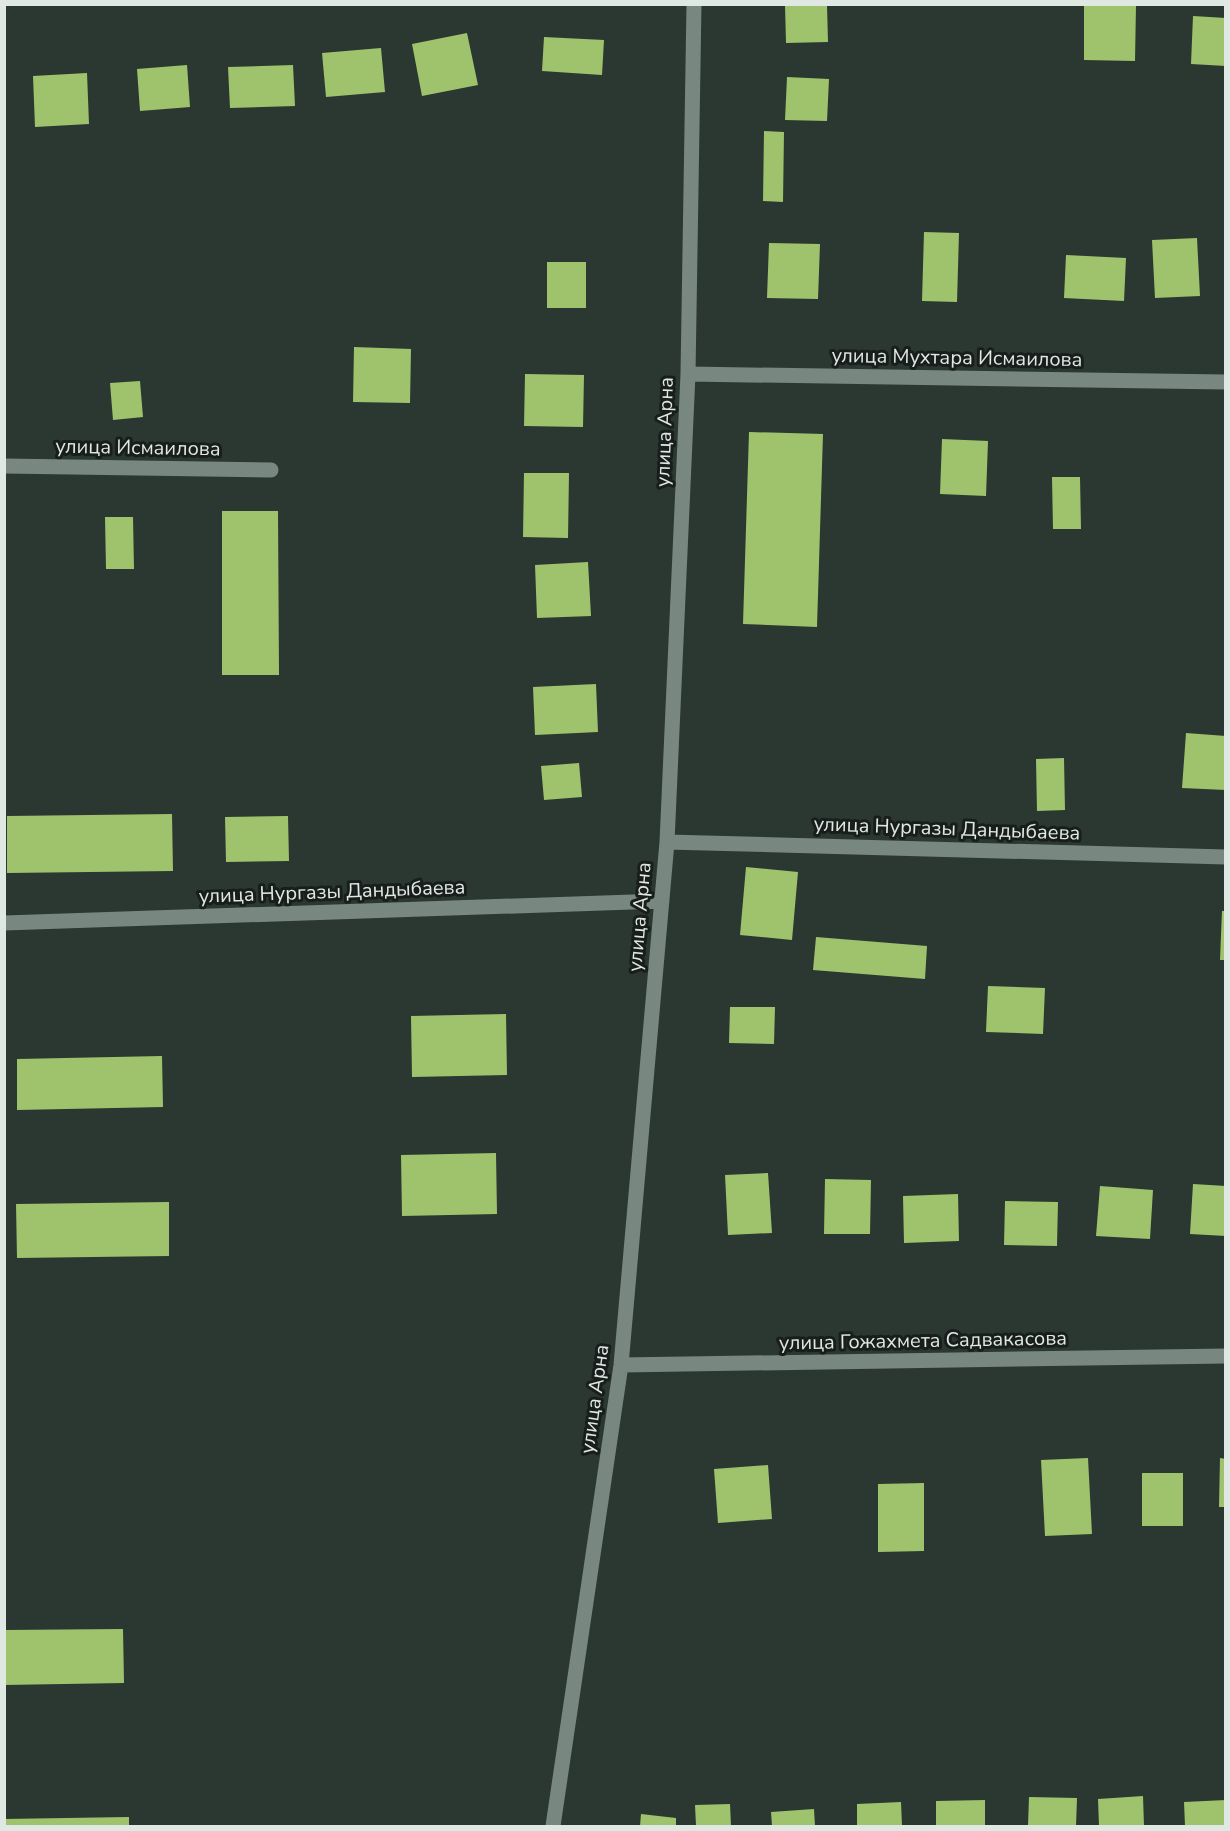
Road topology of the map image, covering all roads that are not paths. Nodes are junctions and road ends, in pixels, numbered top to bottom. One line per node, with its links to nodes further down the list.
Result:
1 (694, 4): 2 (street, улица Арна)
2 (688, 374): 3 (street, улица Мухтара Исмаилова); 6 (street, улица Арна)
3 (1226, 382)
4 (4, 466): 5 (street, улица Исмаилова)
5 (271, 470)
6 (667, 842): 7 (street, улица Нургазы Дандыбаева); 8 (street, улица Арна)
7 (1226, 857)
8 (662, 901): 9 (street, улица Нургазы Дандыбаева); 11 (street, улица Арна)
9 (4, 924)
10 (1226, 1356): 11 (street, улица Гожахмета Садвакасова)
11 (621, 1365): 12 (street, улица Арна)
12 (553, 1827)

